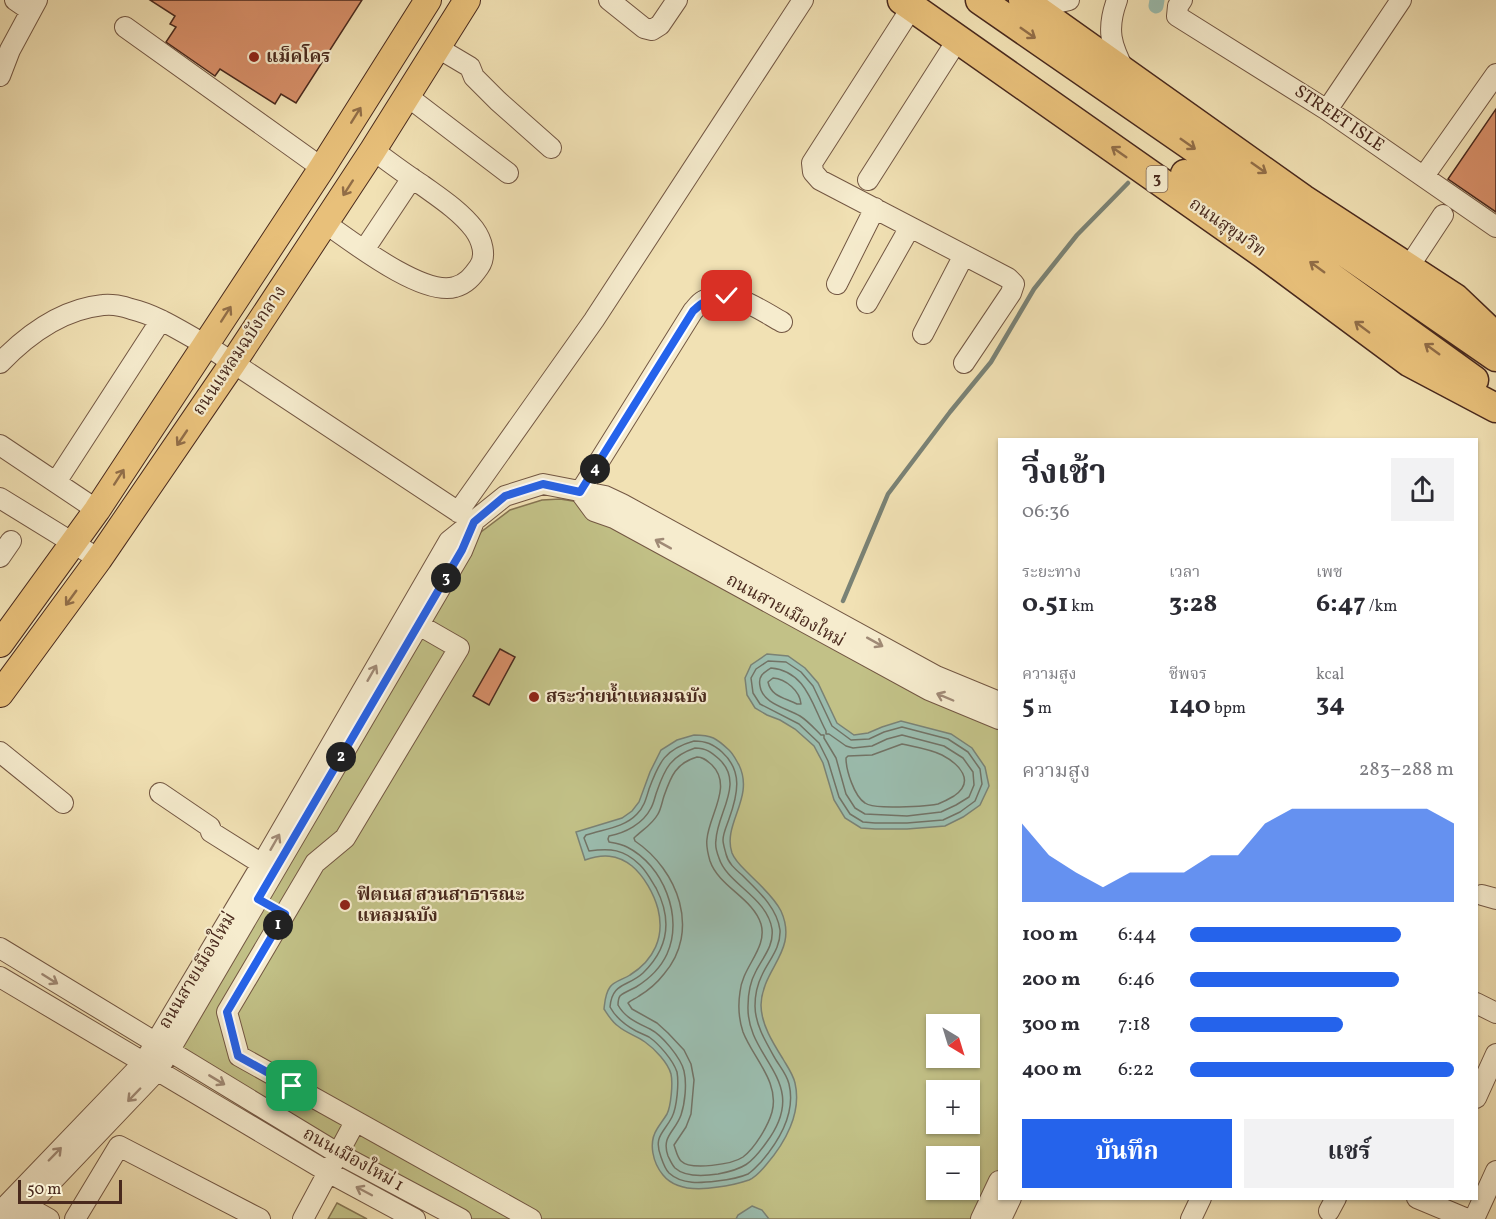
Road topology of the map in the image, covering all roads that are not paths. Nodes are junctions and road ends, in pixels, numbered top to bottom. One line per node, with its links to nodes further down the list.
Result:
1 (467, 0): 16 (main road, ถนนแหลมฉบังกลาง)
2 (609, 0): 3 (street)
3 (677, 0)
4 (803, 0): 55 (street)
5 (980, 0): 44 (highway, one-way to 44)
6 (1069, 0): 11 (street)
7 (1117, 0): 17 (street)
8 (1401, 0): 21 (street)
9 (916, 2): 15 (highway, ถนนสุขุมวิท / 3); 29 (street); 48 (highway, ถนนสุขุมวิท / 3, one-way to 9)
10 (27, 4): 19 (street)
11 (1029, 4): 17 (highway)
12 (423, 8): 16 (main road); 24 (main road, ถนนแหลมฉบังกลาง, one-way to 12)
13 (1180, 8): 21 (street, STREET ISLE)
14 (125, 27): 24 (street)
15 (958, 39): 28 (street); 49 (highway, ถนนสุขุมวิท / 3, one-way to 15)
16 (443, 40): 20 (main road, ถนนแหลมฉบังกลาง); 22 (street)
17 (1125, 73): 36 (highway, one-way to 36)
18 (1496, 74): 26 (street)
19 (0, 76)
20 (407, 96): 23 (main road, ถนนแหลมฉบังกลาง); 25 (street)
21 (1327, 110): 26 (street, STREET ISLE)
22 (551, 148)
23 (373, 150): 27 (street); 31 (main road, ถนนแหลมฉบังกลาง, one-way to 31)
24 (322, 168): 43 (main road, ถนนแหลมฉบังกลาง, one-way to 24)
25 (508, 172)
26 (1424, 176): 33 (street, STREET ISLE)
27 (412, 178): 34 (street); 34 (street)
28 (868, 180)
29 (875, 208): 32 (street); 37 (street)
30 (1443, 215): 36 (street)
31 (326, 223): 34 (street); 46 (main road, ถนนแหลมฉบังกลาง)
32 (910, 227): 35 (street); 38 (street)
33 (1496, 227)
34 (364, 250)
35 (964, 255): 41 (street); 47 (street)
36 (1408, 268): 42 (highway)
37 (837, 284)
38 (867, 303)
39 (160, 320): 43 (street); 45 (street); 51 (street)
40 (782, 322): 52 (street)
41 (923, 334)
42 (1496, 337)
43 (206, 345): 46 (street); 54 (main road, ถนนแหลมฉบังกลาง, one-way to 43)
44 (1496, 357)
45 (0, 363)
46 (233, 363): 55 (street); 57 (main road, ถนนแหลมฉบังกลาง, one-way to 57)
47 (964, 363)
48 (1496, 396)
49 (1496, 408)
50 (0, 444): 51 (street)
51 (56, 482): 54 (street)
52 (580, 492): 55 (street, ถนนสายเมืองใหม่); 61 (street, ถนนสายเมืองใหม่)
53 (0, 498): 56 (street)
54 (97, 510): 56 (main road, ถนนแหลมฉบังกลาง)
55 (466, 517): 58 (street, ถนนสายเมืองใหม่)
56 (73, 544): 57 (street); 59 (main road, ถนนแหลมฉบังกลาง)
57 (99, 559): 60 (main road, ถนนแหลมฉบังกลาง, one-way to 60)
58 (412, 621): 65 (street, ถนนสายเมืองใหม่, one-way to 58); 66 (street, ถนนสายเมืองใหม่); 67 (street)
59 (0, 644)
60 (0, 694)
61 (998, 714)
62 (0, 752): 64 (street)
63 (160, 793): 65 (street)
64 (63, 803)
65 (262, 864): 66 (street, ถนนสายเมืองใหม่)
66 (252, 896): 67 (street); 72 (street, ถนนสายเมืองใหม่)
67 (285, 914): 76 (street)
68 (0, 948): 72 (street, ถนนเมืองใหม่ 1, one-way to 72)
69 (0, 977): 74 (street, ถนนเมืองใหม่ 1)
70 (1478, 1004): 71 (street)
71 (1496, 1013)
72 (162, 1047): 74 (street, ถนนสายเมืองใหม่); 77 (street, ถนนเมืองใหม่ 1, one-way to 77)
73 (1496, 1054): 75 (street)
74 (151, 1066): 79 (street, ถนนเมืองใหม่ 1); 84 (street, ถนนสายเมืองใหม่)
75 (1478, 1094)
76 (355, 1122): 77 (street); 92 (street)
77 (339, 1154): 79 (street); 91 (street, ถนนเมืองใหม่ 1)
78 (1496, 1171): 86 (street)
79 (328, 1172): 89 (street); 90 (street, ถนนเมืองใหม่ 1, one-way to 79)
80 (998, 1183): 93 (street)
81 (1010, 1200): 94 (street)
82 (1200, 1200): 95 (street)
83 (1426, 1200): 86 (street)
84 (14, 1209): 87 (street)
85 (256, 1218): 88 (street)
86 (1476, 1218)
87 (49, 1219)
88 (75, 1219)
89 (303, 1219)
90 (416, 1219)
91 (461, 1219)
92 (531, 1219)
93 (981, 1219)
94 (1002, 1219)
95 (1191, 1219)

